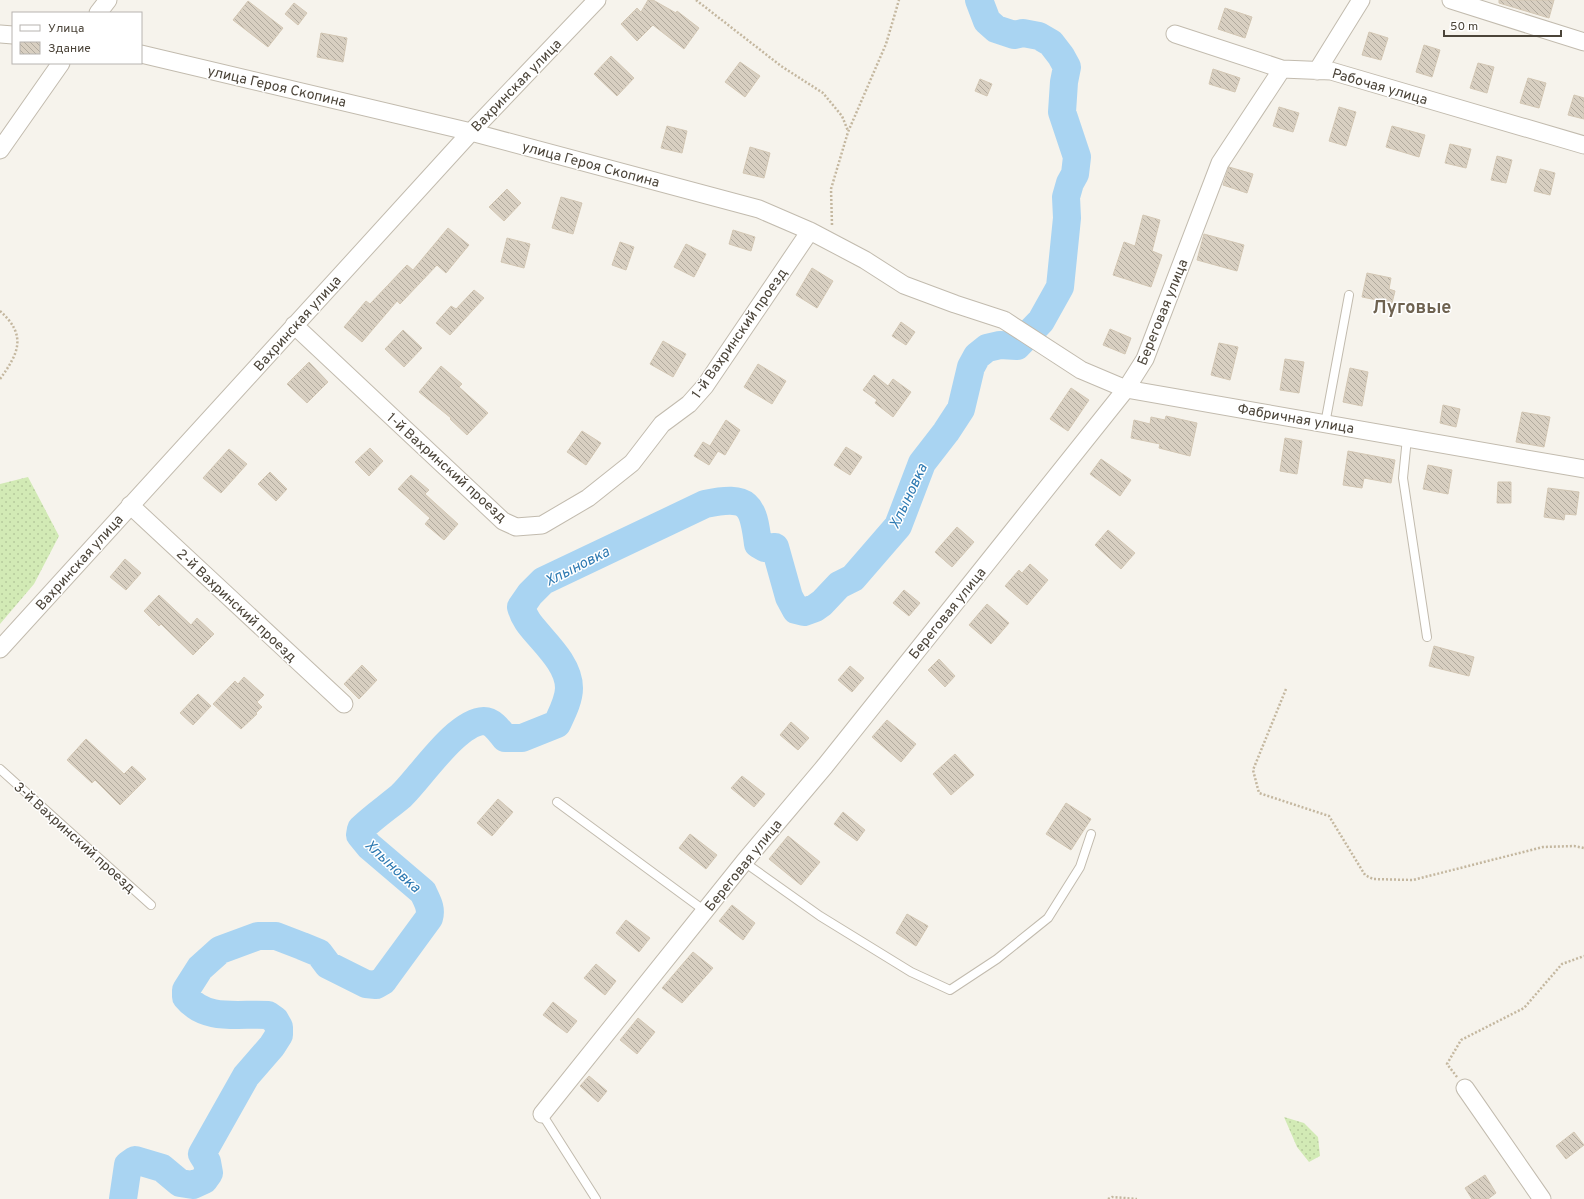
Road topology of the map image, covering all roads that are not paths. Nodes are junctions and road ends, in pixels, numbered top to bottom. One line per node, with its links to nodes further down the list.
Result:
1 (108, 0): 5 (street)
2 (597, 0): 14 (street, Вахринская улица)
3 (1361, 0): 13 (street)
4 (1451, 0): 9 (street)
5 (99, 12)
6 (0, 34): 8 (street)
7 (1175, 34): 12 (street, Рабочая улица)
8 (12, 35)
9 (1584, 42)
10 (142, 54): 14 (street, улица Героя Скопина)
11 (60, 64): 16 (street)
12 (1282, 69): 13 (street, Рабочая улица); 21 (street, Береговая улица)
13 (1317, 71): 15 (street, Рабочая улица)
14 (471, 132): 17 (street, улица Героя Скопина); 19 (street, Вахринская улица)
15 (1584, 145)
16 (0, 150)
17 (810, 231): 19 (street, 1-й Вахринский проезд); 20 (street, улица Героя Скопина)
18 (1349, 295): 22 (lane)
19 (294, 325): 25 (street, Вахринская улица)
20 (1027, 334): 21 (street, Фабричная улица)
21 (1126, 389): 22 (street, Фабричная улица); 32 (street, Береговая улица)
22 (1325, 424): 23 (street, Фабричная улица)
23 (1407, 438): 24 (street, Фабричная улица); 26 (lane)
24 (1584, 469)
25 (130, 505): 27 (street, Вахринская улица); 28 (street, 2-й Вахринский проезд)
26 (1427, 637)
27 (0, 649)
28 (344, 704)
29 (0, 769): 33 (lane, 3-й Вахринский проезд)
30 (557, 802): 34 (lane)
31 (1091, 834): 32 (lane)
32 (744, 862): 34 (street, Береговая улица)
33 (151, 905)
34 (705, 911): 36 (street, Береговая улица)
35 (1465, 1088): 38 (street)
36 (542, 1114): 37 (lane)
37 (596, 1199)
38 (1542, 1199)

